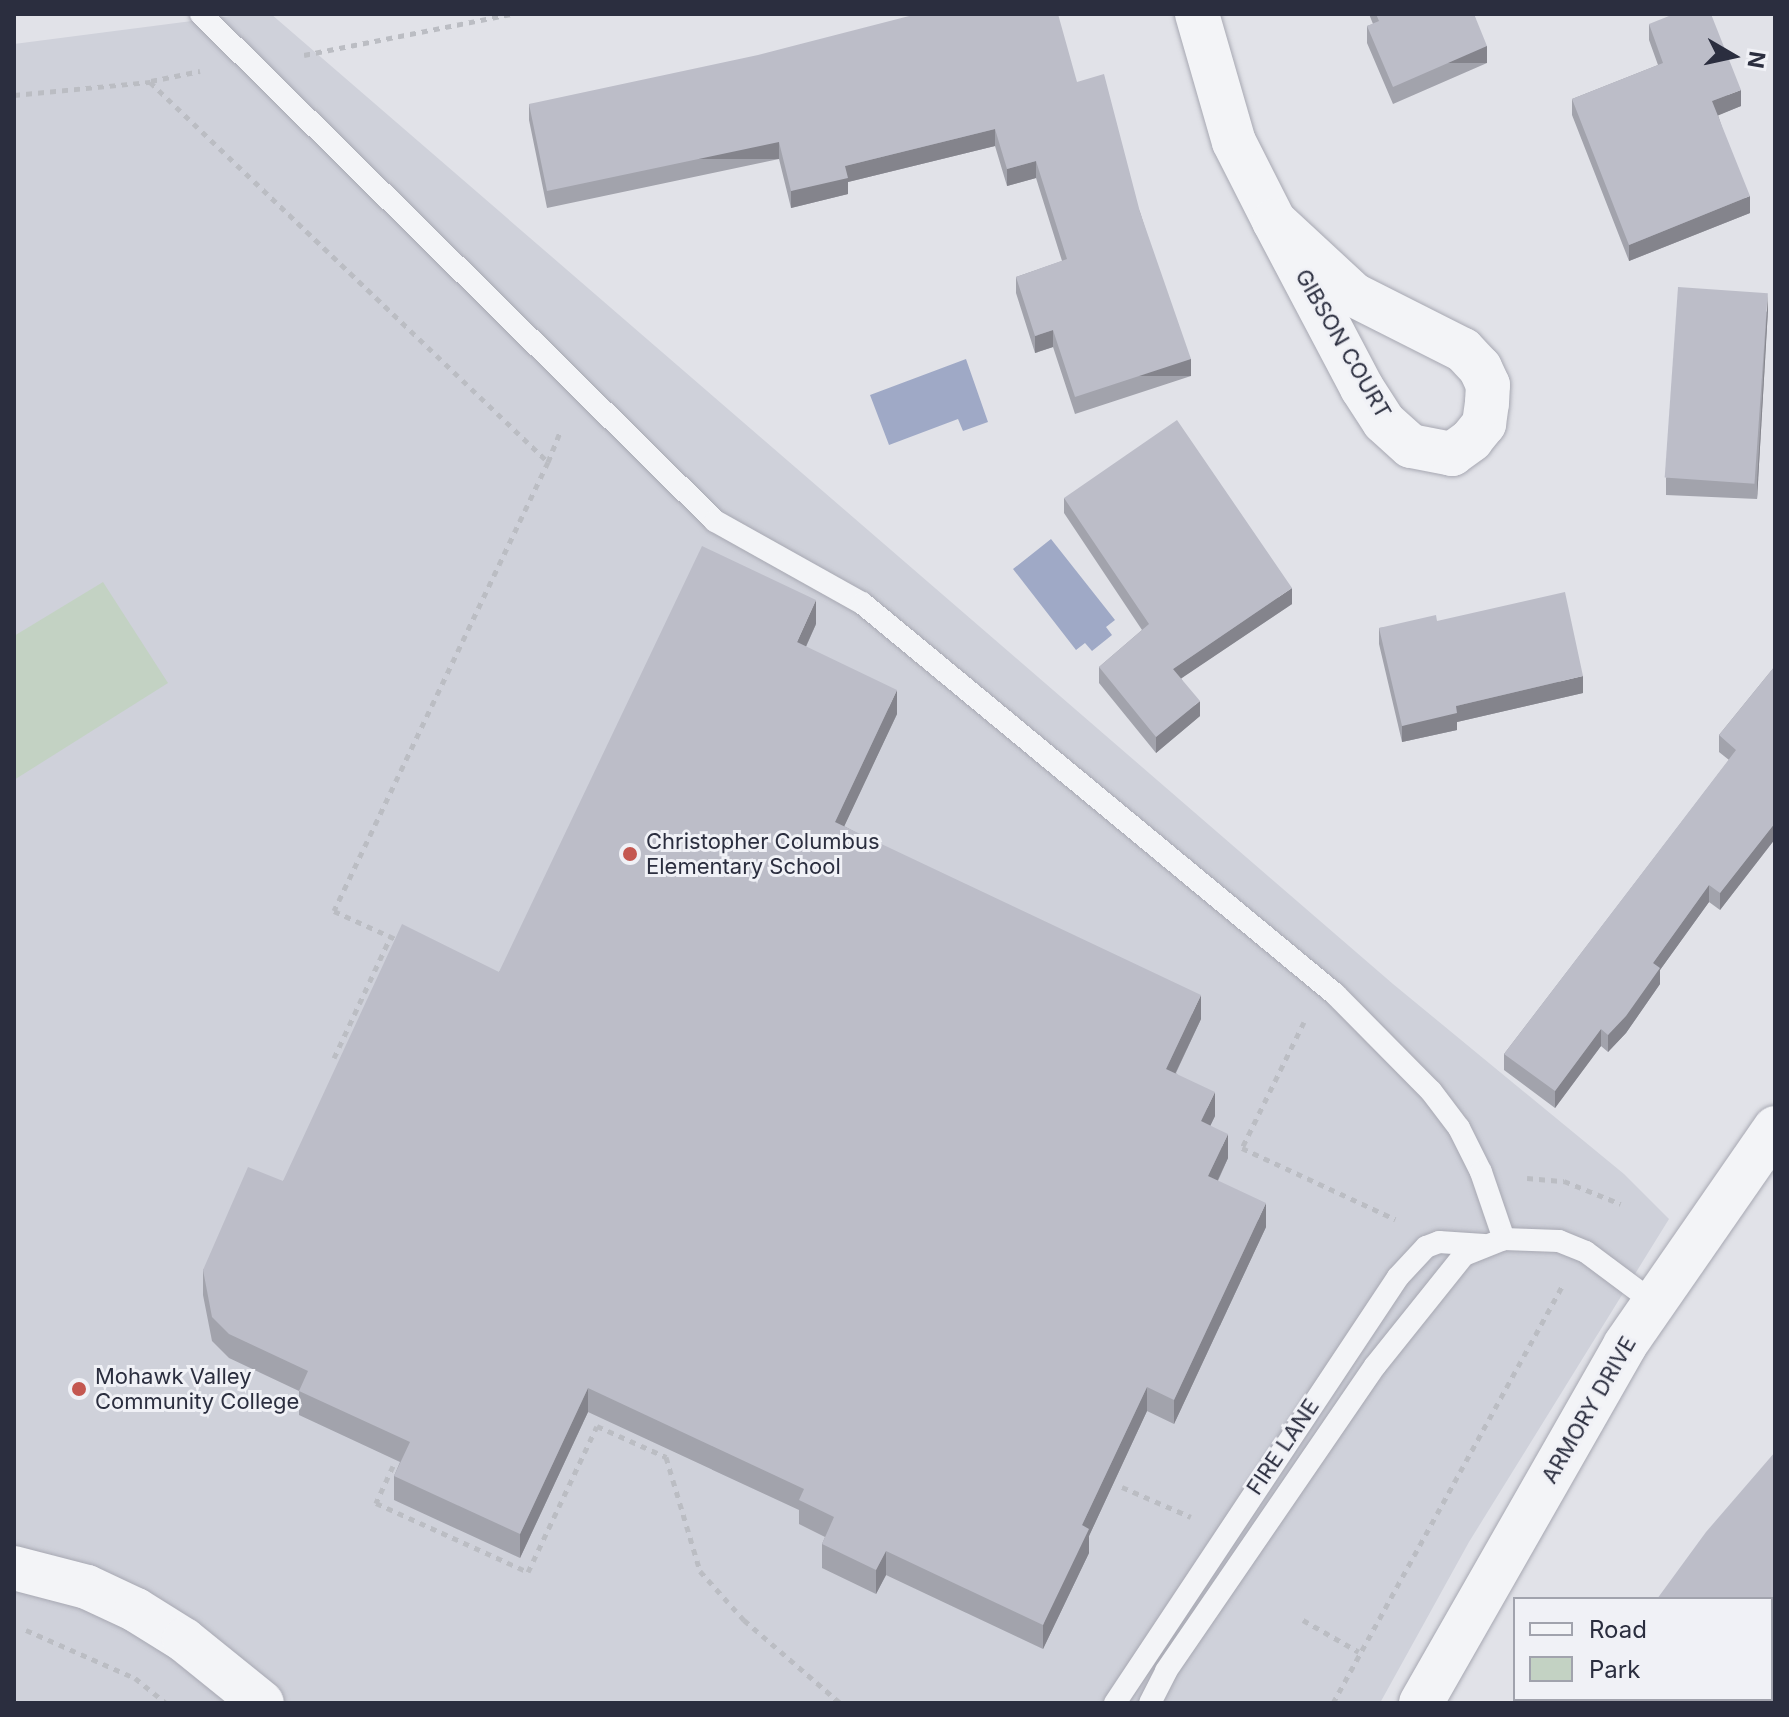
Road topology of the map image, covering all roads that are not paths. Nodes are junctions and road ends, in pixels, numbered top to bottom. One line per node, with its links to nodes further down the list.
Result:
1 (201, 14): 5 (lane)
2 (1197, 14): 3 (street, GIBSON COURT)
3 (1274, 221): 3 (street, GIBSON COURT)
4 (1775, 1128): 6 (street, ARMORY DRIVE)
5 (1494, 1242): 6 (lane, FIRE LANE); 9 (lane, FIRE LANE); 10 (lane)
6 (1653, 1302): 11 (street, ARMORY DRIVE)
7 (14, 1568): 8 (street)
8 (262, 1703)
9 (1115, 1703)
10 (1150, 1703)
11 (1421, 1703)

